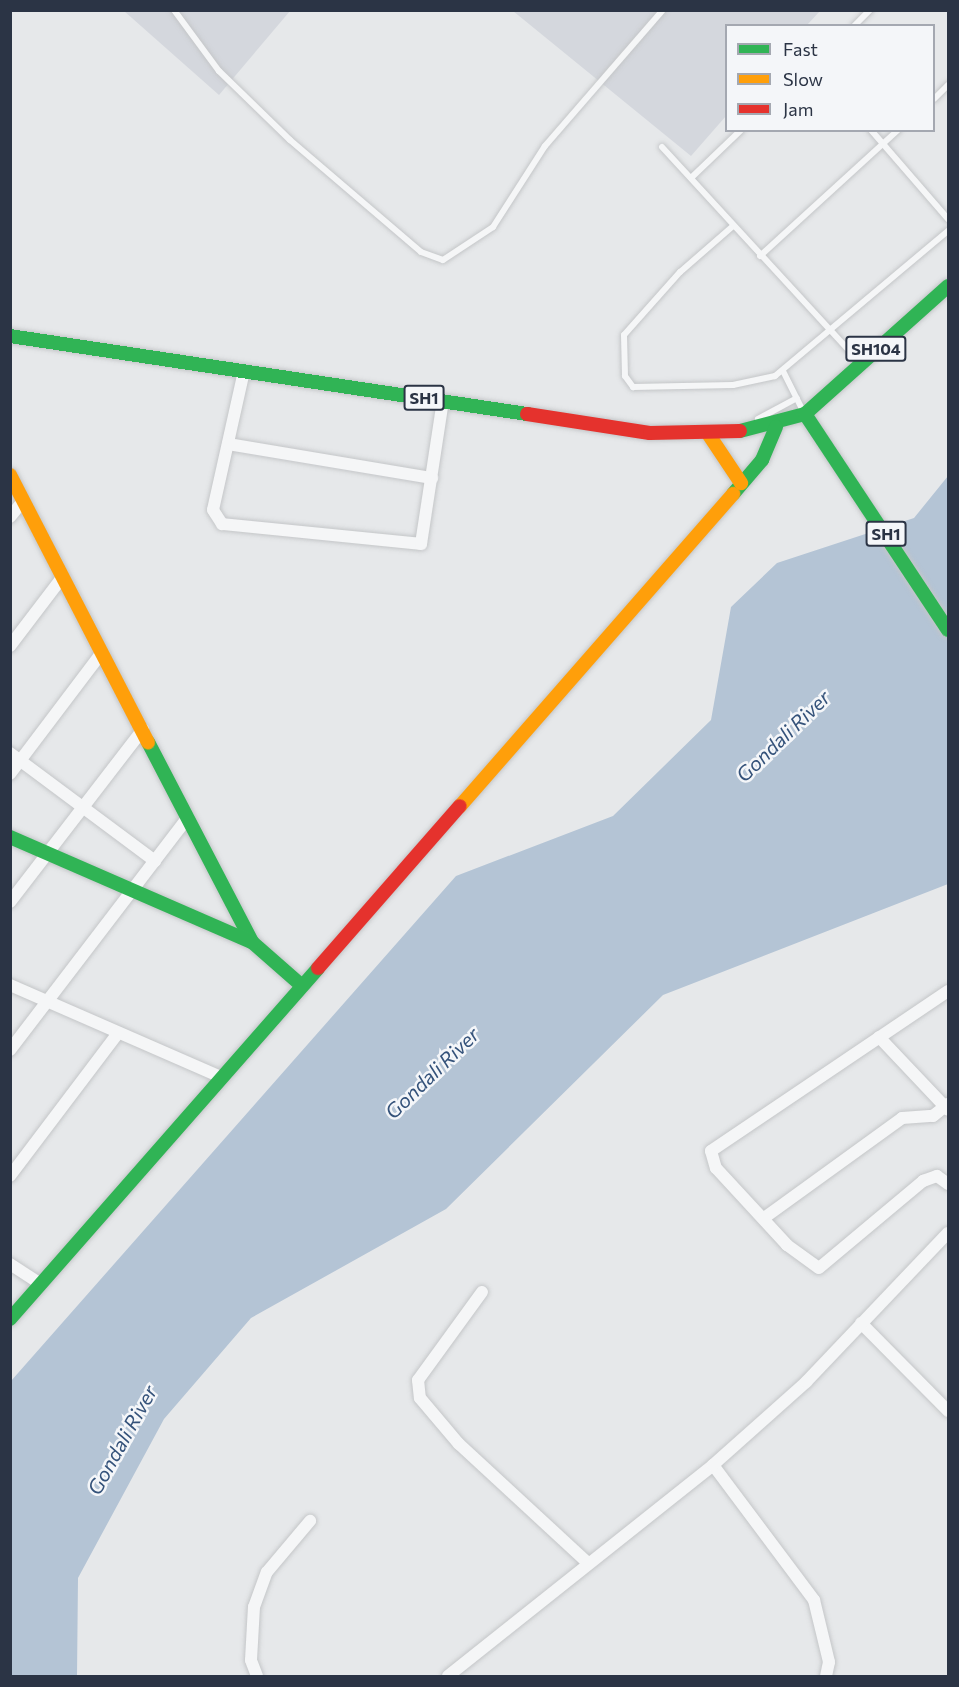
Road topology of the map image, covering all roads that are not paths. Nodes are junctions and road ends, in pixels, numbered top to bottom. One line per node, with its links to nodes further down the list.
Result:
1 (174, 10): 2 (lane)
2 (663, 10)
3 (870, 10): 4 (lane)
4 (856, 24)
5 (948, 85): 6 (lane)
6 (935, 97)
7 (739, 132): 12 (lane)
8 (873, 132): 10 (lane)
9 (896, 132): 10 (lane)
10 (883, 144): 13 (lane); 16 (lane)
11 (662, 147): 12 (lane)
12 (691, 178): 14 (lane)
13 (948, 219)
14 (733, 226): 16 (lane); 22 (lane)
15 (948, 231): 18 (lane)
16 (760, 256): 18 (lane)
17 (948, 286): 20 (main road, SH104)
18 (831, 331): 20 (lane); 22 (lane)
19 (10, 336): 21 (main road, SH1)
20 (861, 363): 25 (main road, SH104)
21 (244, 371): 24 (main road, SH1); 29 (street)
22 (783, 371): 23 (lane)
23 (797, 398): 25 (lane); 27 (lane)
24 (443, 401): 28 (main road, SH1); 31 (street)
25 (805, 414): 26 (main road, SH1); 36 (main road, SH1)
26 (776, 427): 27 (main road, SH1); 32 (main road)
27 (737, 433): 28 (main road, SH1)
28 (709, 435): 32 (main road)
29 (228, 444): 31 (street); 31 (street)
30 (10, 476): 33 (main road)
31 (432, 478)
32 (741, 483): 50 (main road)
33 (23, 501): 34 (street); 35 (main road)
34 (10, 517)
35 (61, 579): 37 (street); 38 (main road)
36 (948, 630)
37 (10, 646)
38 (100, 655): 39 (main road); 40 (street)
39 (143, 729): 42 (street); 43 (main road)
40 (16, 757): 41 (street); 42 (street)
41 (10, 774)
42 (83, 808): 45 (street); 46 (street)
43 (188, 818): 46 (street); 49 (main road)
44 (10, 837): 45 (main road)
45 (48, 853): 47 (main road); 48 (street)
46 (155, 861): 47 (street)
47 (133, 890): 49 (main road); 53 (street)
48 (10, 902)
49 (252, 942): 50 (main road)
50 (300, 984): 57 (main road)
51 (10, 985): 53 (street)
52 (948, 991): 55 (street)
53 (49, 999): 54 (street); 56 (street)
54 (118, 1033): 57 (street); 59 (street)
55 (879, 1037): 58 (street); 61 (street)
56 (10, 1050)
57 (221, 1077): 64 (main road)
58 (948, 1107): 61 (street)
59 (10, 1176)
60 (948, 1184): 61 (street)
61 (764, 1218)
62 (948, 1233): 67 (street)
63 (10, 1264): 64 (street)
64 (41, 1284): 66 (main road)
65 (482, 1292): 71 (street)
66 (10, 1319)
67 (861, 1323): 68 (street); 69 (street)
68 (948, 1411)
69 (713, 1465): 71 (street); 74 (street)
70 (310, 1521): 72 (street)
71 (587, 1562): 73 (street)
72 (256, 1676)
73 (448, 1677)
74 (826, 1677)

